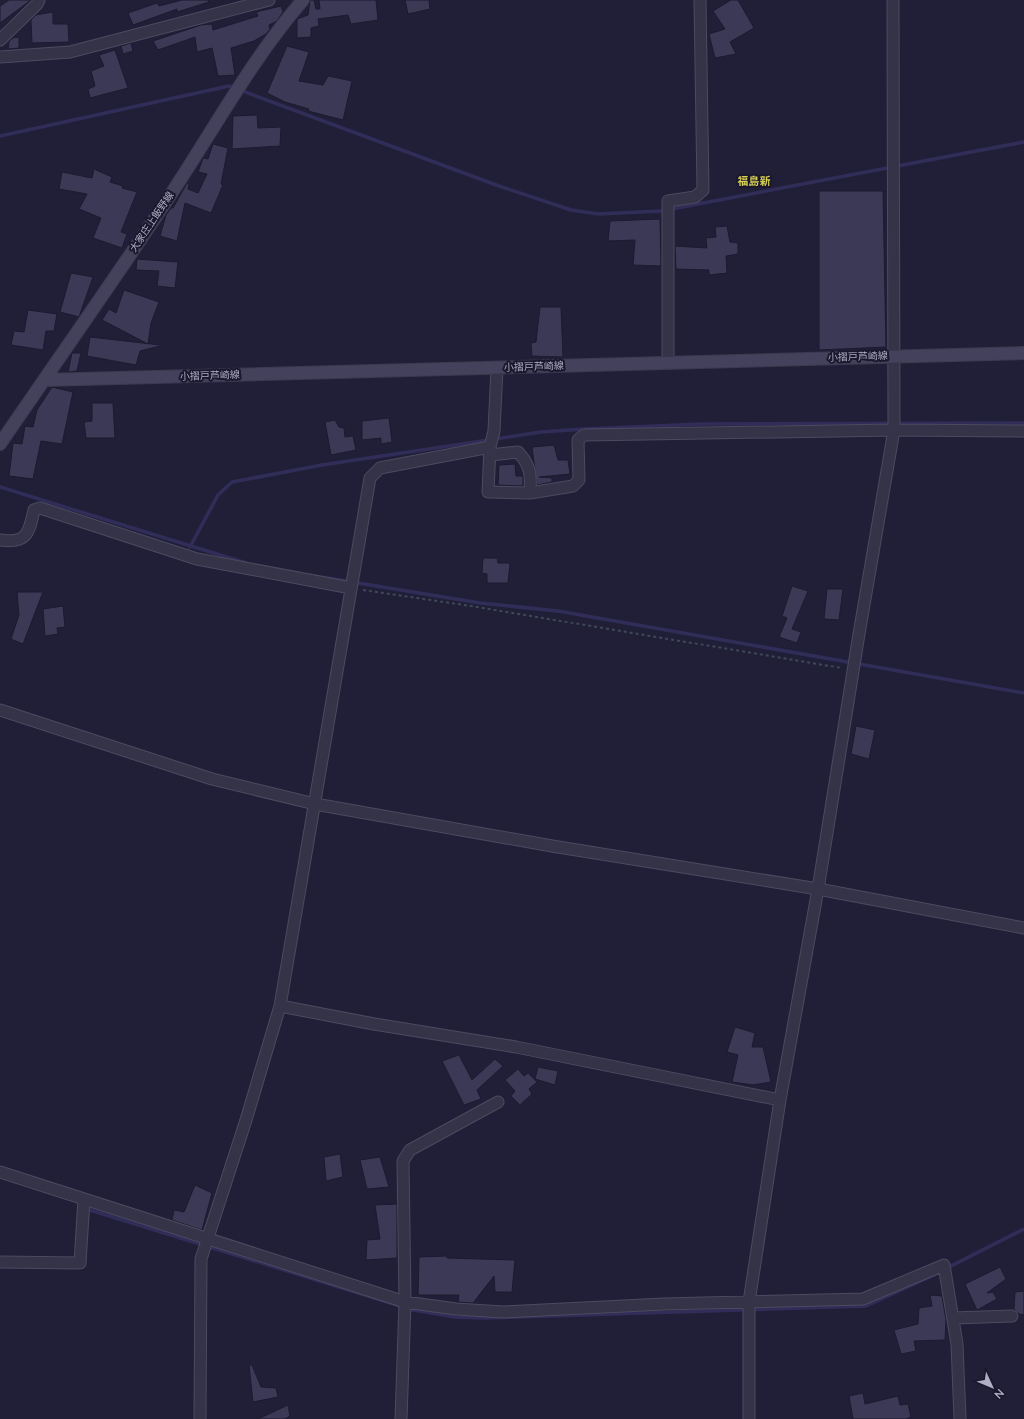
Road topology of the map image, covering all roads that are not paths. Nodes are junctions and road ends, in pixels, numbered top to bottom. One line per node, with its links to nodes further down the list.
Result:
1 (38, 0): 6 (street)
2 (269, 0): 7 (street)
3 (303, 0): 12 (main road, 大家庄上飯野線)
4 (700, 0): 10 (street)
5 (893, 0): 9 (street)
6 (0, 40)
7 (0, 57)
8 (1024, 353): 9 (main road, 小摺戸芦崎線)
9 (895, 356): 10 (main road, 小摺戸芦崎線); 13 (street)
10 (668, 363): 11 (main road, 小摺戸芦崎線)
11 (497, 368): 12 (main road, 小摺戸芦崎線); 16 (street)
12 (44, 380): 15 (main road, 大家庄上飯野線)
13 (894, 430): 14 (street); 17 (street); 22 (street)
14 (1024, 431)
15 (0, 444)
16 (490, 451): 17 (street); 17 (street); 19 (street)
17 (530, 493)
18 (0, 540): 19 (street)
19 (351, 588): 21 (street)
20 (0, 710): 21 (street)
21 (315, 804): 22 (street); 24 (street)
22 (818, 889): 23 (street); 25 (street)
23 (1024, 928)
24 (280, 1006): 25 (street); 29 (street)
25 (780, 1100): 32 (street)
26 (498, 1102): 31 (street)
27 (0, 1172): 28 (street)
28 (84, 1199): 29 (street); 30 (street)
29 (207, 1238): 31 (street); 35 (street)
30 (0, 1262)
31 (405, 1302): 32 (street); 36 (street)
32 (749, 1302): 34 (street); 37 (street)
33 (1012, 1316): 34 (street)
34 (953, 1318): 38 (street)
35 (200, 1419)
36 (401, 1419)
37 (749, 1419)
38 (960, 1419)

